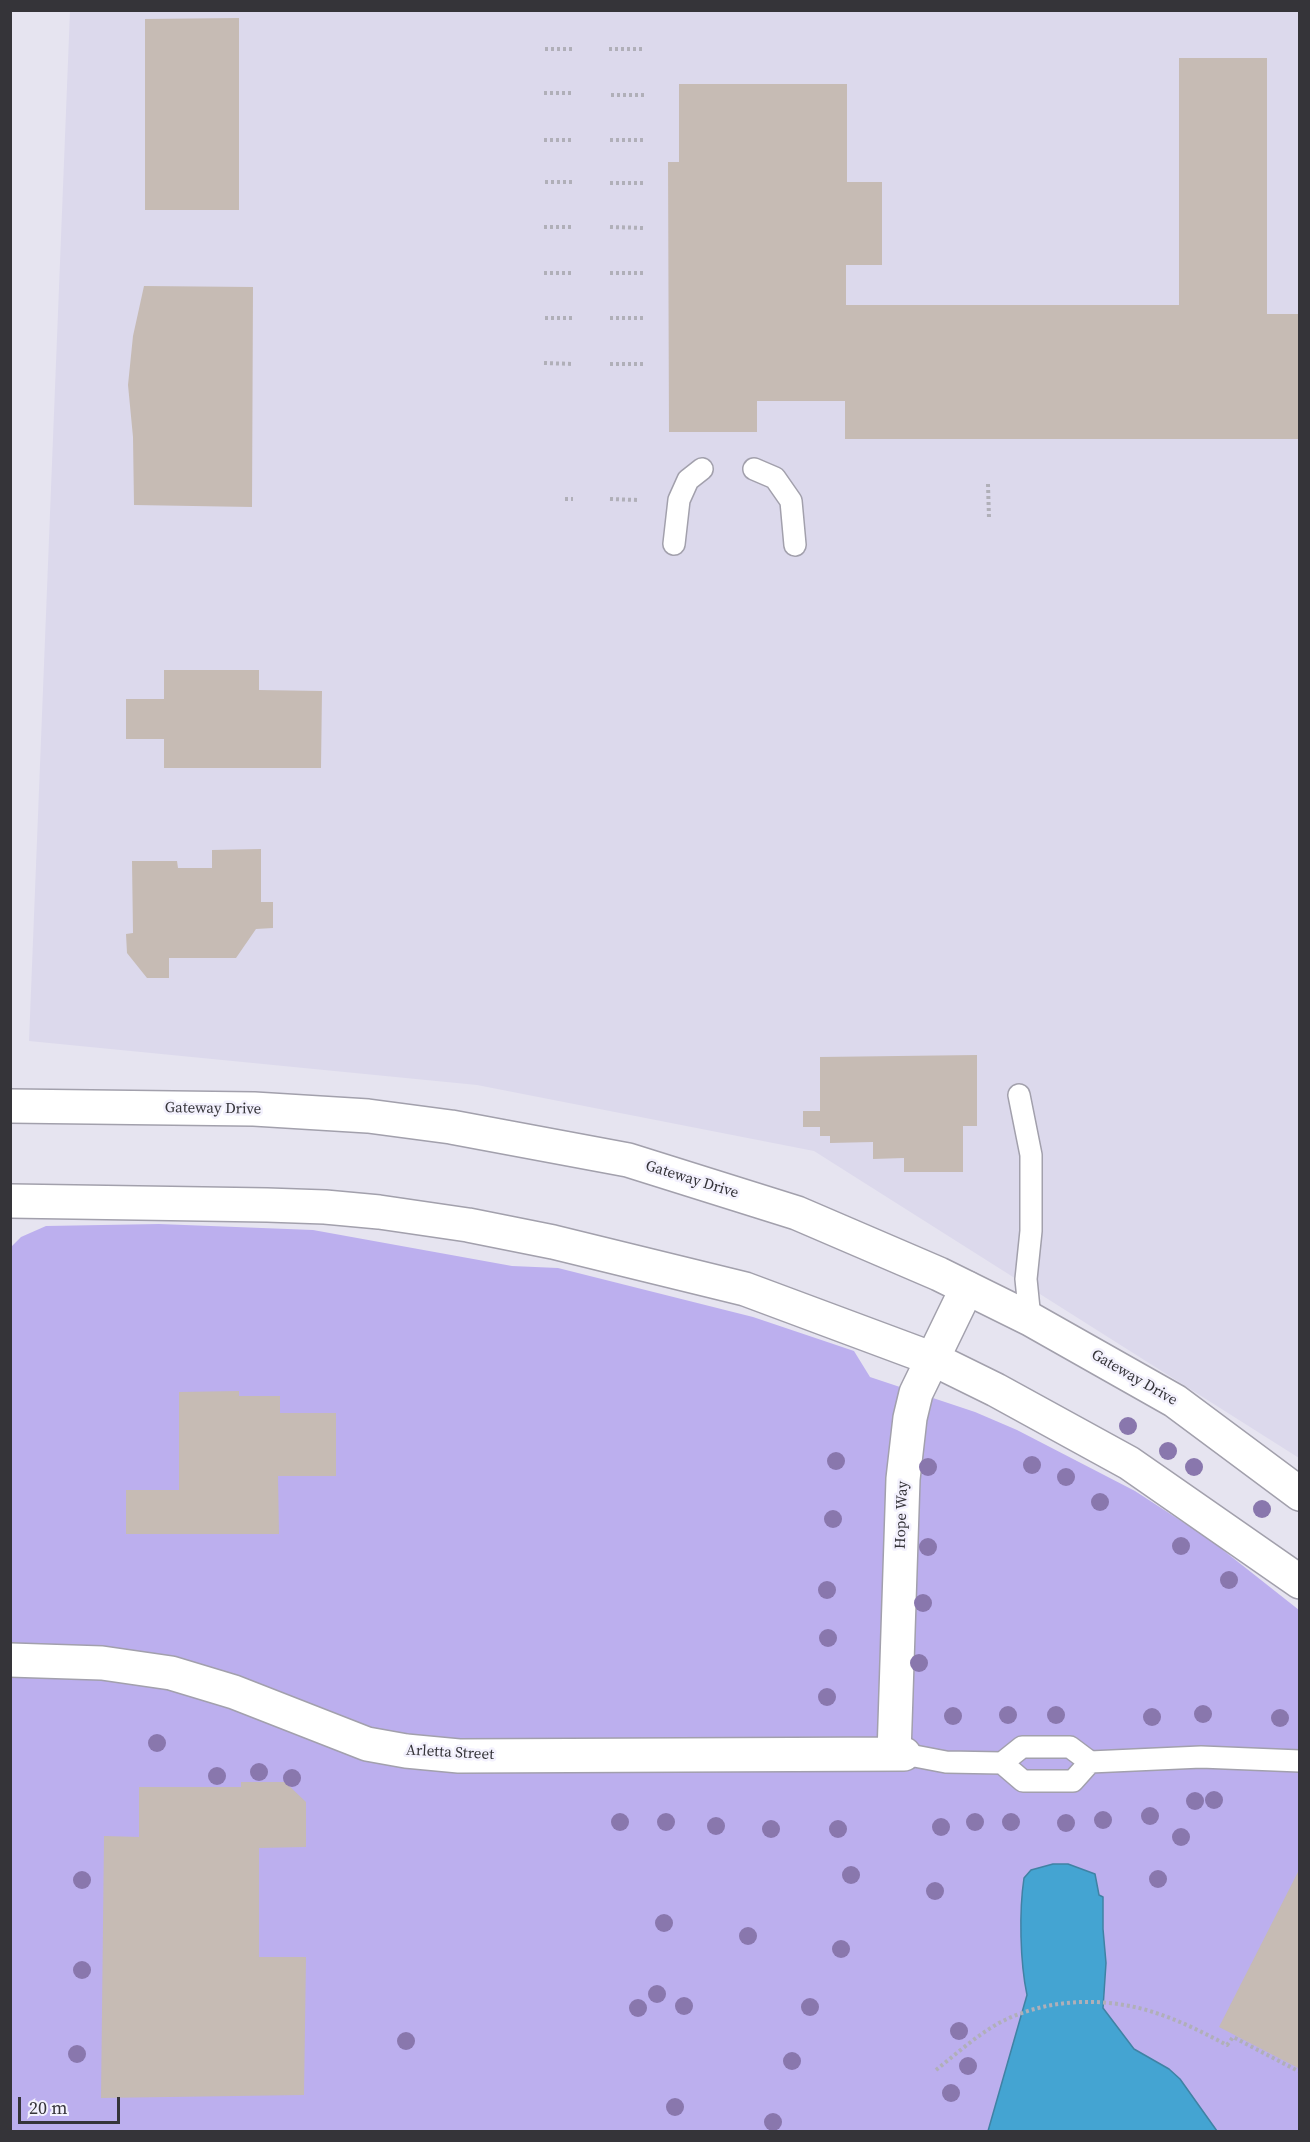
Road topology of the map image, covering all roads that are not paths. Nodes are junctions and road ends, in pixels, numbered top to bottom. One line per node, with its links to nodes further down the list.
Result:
1 (702, 469): 3 (lane)
2 (754, 469): 4 (lane)
3 (674, 544)
4 (795, 545)
5 (1018, 1095): 9 (lane)
6 (10, 1107): 8 (street, Gateway Drive)
7 (10, 1201): 10 (street)
8 (967, 1288): 9 (street, Gateway Drive); 10 (street, Hope Way)
9 (1030, 1319): 11 (street, Gateway Drive)
10 (933, 1359): 12 (street); 14 (street, Hope Way)
11 (1299, 1494)
12 (1299, 1582)
13 (10, 1660): 14 (street, Arletta Street)
14 (899, 1754): 17 (lane)
15 (1299, 1761): 16 (lane)
16 (1090, 1762): 17 (lane); 17 (lane)
17 (1002, 1763)

